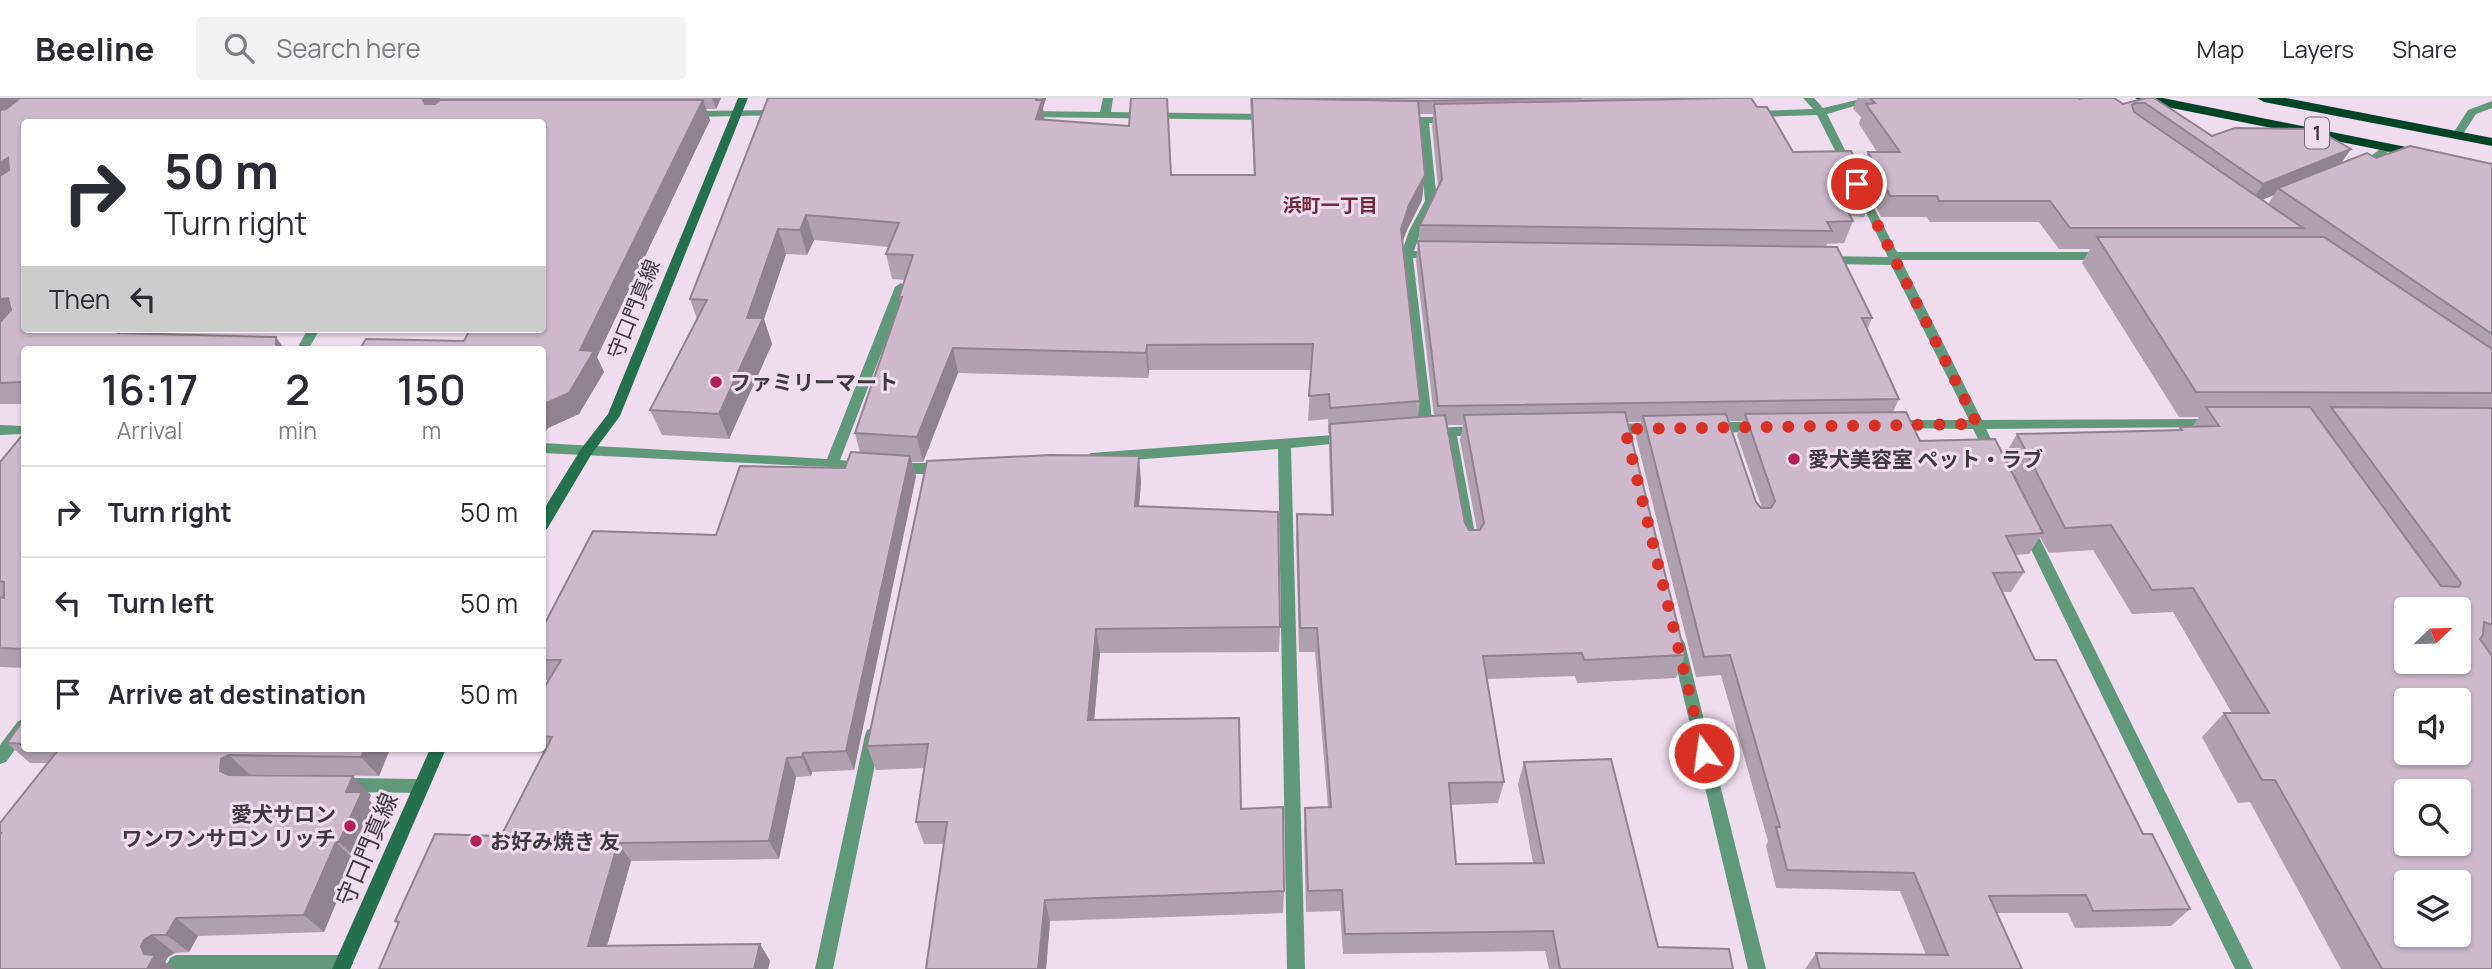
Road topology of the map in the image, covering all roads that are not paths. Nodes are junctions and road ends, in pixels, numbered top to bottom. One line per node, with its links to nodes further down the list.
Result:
1 (743, 98): 9 (main road, 守口門真線)
2 (1108, 98): 13 (street)
3 (1808, 98): 8 (street)
4 (1877, 98): 8 (street)
5 (2142, 98): 21 (highway, 1)
6 (2264, 98): 19 (highway, 1)
7 (2492, 104): 19 (street)
8 (1821, 112): 14 (street); 27 (street)
9 (738, 113): 10 (street); 11 (street); 44 (main road, 守口門真線)
10 (792, 113)
11 (682, 114)
12 (1010, 114): 13 (street)
13 (1105, 114): 15 (street)
14 (1738, 114)
15 (1285, 118)
16 (1396, 120): 17 (street)
17 (1423, 120): 18 (street); 24 (street)
18 (1464, 120)
19 (2457, 135): 20 (highway, 1)
20 (2492, 142)
21 (2388, 147): 22 (highway, 1); 23 (street)
22 (2440, 158)
23 (2352, 170)
24 (1407, 254): 25 (street); 40 (street)
25 (1449, 255)
26 (2115, 256): 27 (street)
27 (1894, 258): 28 (street); 30 (street)
28 (1811, 260)
29 (901, 287): 46 (street)
30 (1977, 424): 31 (street); 32 (street); 48 (street)
31 (2225, 424)
32 (1884, 425)
33 (1778, 426): 35 (street)
34 (1675, 428): 36 (street)
35 (1700, 428)
36 (1598, 429)
37 (0, 430): 38 (street)
38 (21, 430)
39 (1491, 431): 40 (street)
40 (1450, 432): 51 (street)
41 (1362, 438): 42 (street)
42 (1284, 443): 45 (street); 62 (street)
43 (546, 448): 44 (street)
44 (586, 452): 46 (street); 50 (main road, 守口門真線)
45 (1078, 458)
46 (831, 464): 47 (street)
47 (955, 467)
48 (2001, 473)
49 (2019, 510): 64 (street)
50 (546, 518)
51 (1470, 547)
52 (1675, 631): 63 (street)
53 (877, 712): 61 (street)
54 (21, 730): 56 (street)
55 (437, 752): 58 (main road, 守口門真線)
56 (0, 757)
57 (328, 785): 58 (street)
58 (420, 786): 60 (main road, 守口門真線)
59 (176, 964): 60 (street)
60 (342, 966)
61 (824, 969)
62 (1296, 969)
63 (1757, 969)
64 (2244, 969)

